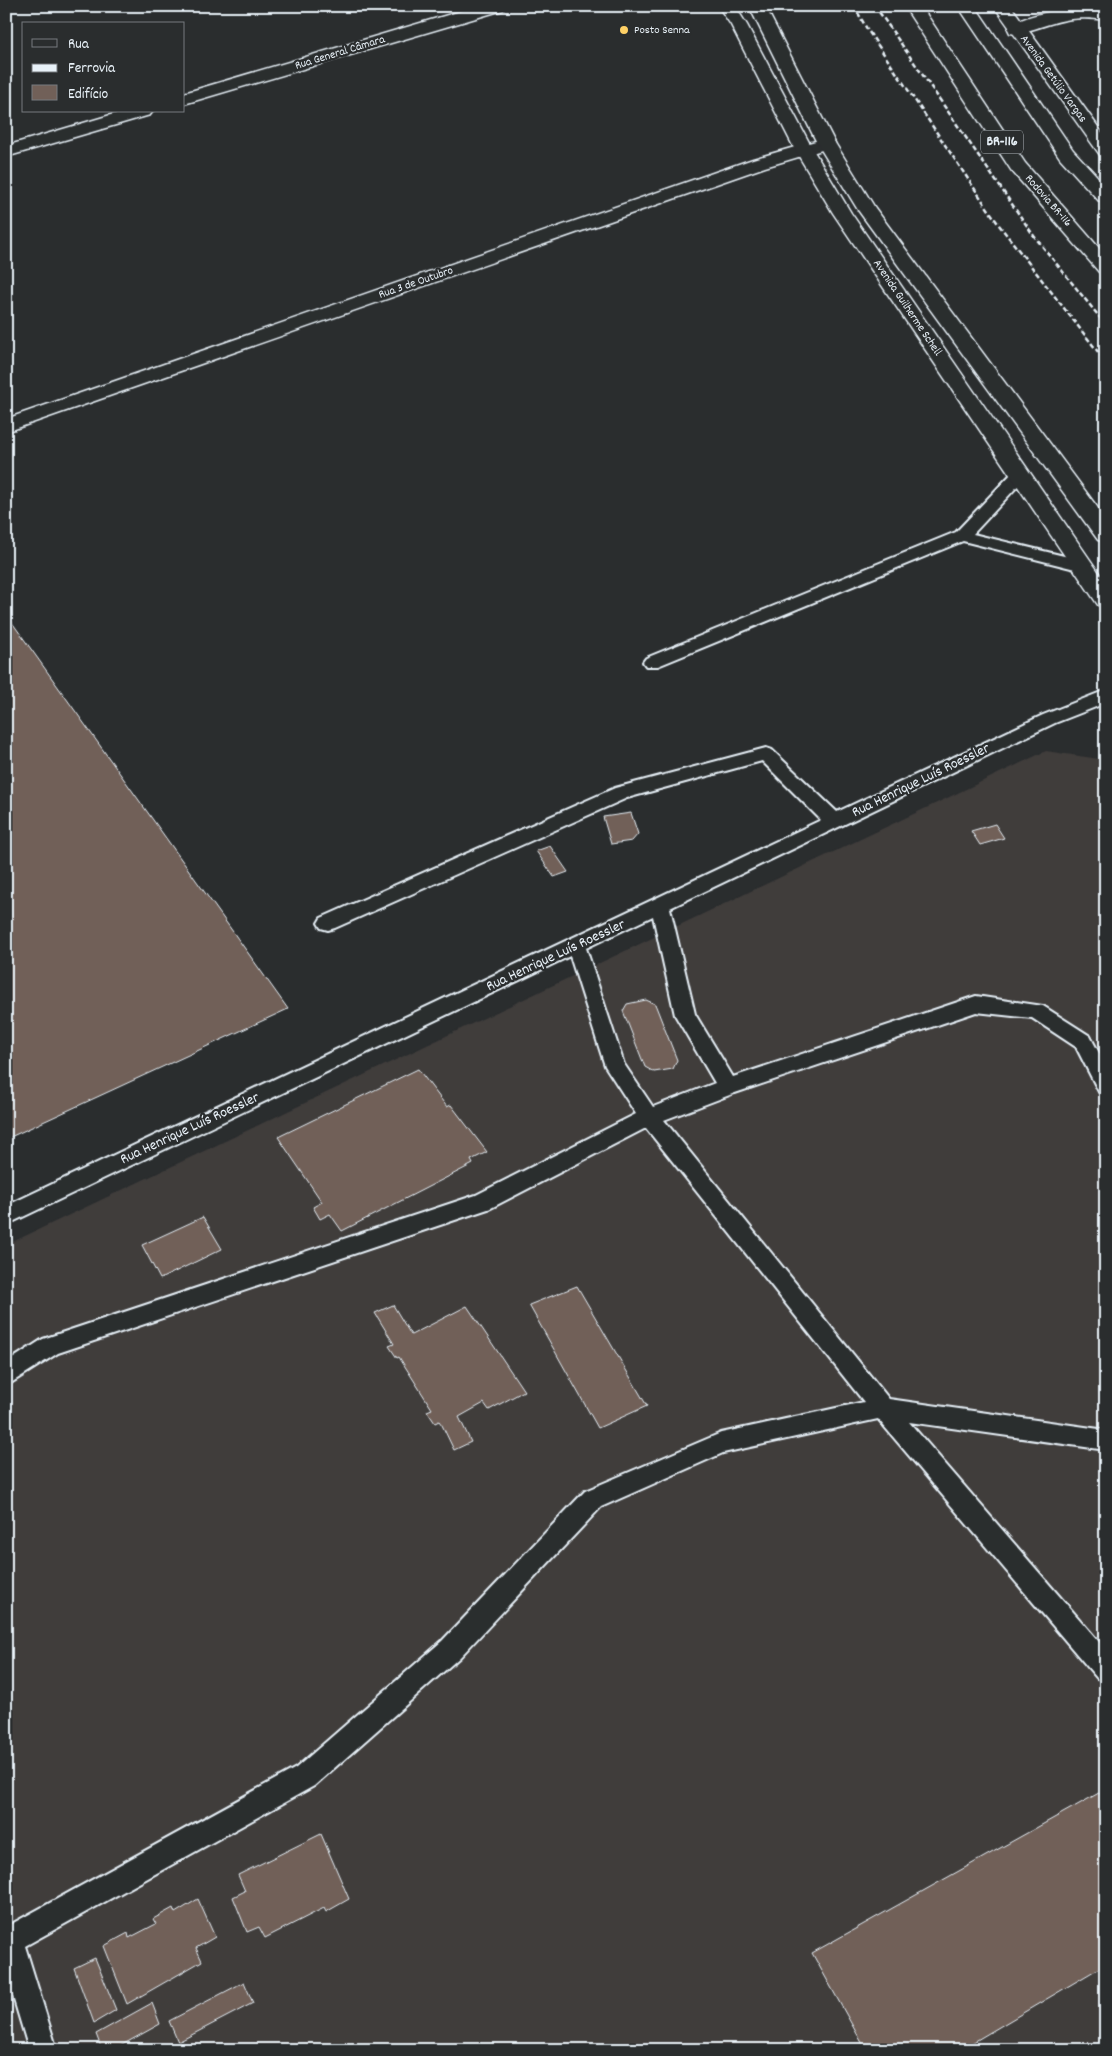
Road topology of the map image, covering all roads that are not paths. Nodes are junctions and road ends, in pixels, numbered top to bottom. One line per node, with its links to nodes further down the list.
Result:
1 (497, 6): 9 (main road, Rua General Câmara)
2 (726, 6): 12 (main road, Avenida Guilherme Schell)
3 (757, 6): 11 (main road, Avenida Guilherme Schell)
4 (912, 6): 16 (main road, Rodovia BR-116 / BR-116)
5 (966, 6): 15 (main road, BR-116)
6 (1002, 6): 8 (main road, Avenida Getúlio Vargas)
7 (1106, 14): 8 (main road)
8 (1016, 29): 13 (main road, Avenida Getúlio Vargas)
9 (185, 100)
10 (141, 112): 14 (main road)
11 (826, 143): 12 (main road, Rua 3 de Outubro); 19 (main road, Avenida Guilherme Schell)
12 (803, 148): 17 (main road, Rua 3 de Outubro); 18 (main road, Avenida Guilherme Schell)
13 (1106, 151)
14 (6, 152)
15 (1106, 197)
16 (1106, 268)
17 (6, 426)
18 (1020, 474): 20 (lane); 21 (main road, Avenida Guilherme Schell)
19 (1106, 535)
20 (962, 536): 21 (lane); 23 (lane)
21 (1083, 566): 22 (main road, Avenida Guilherme Schell)
22 (1106, 600)
23 (652, 662)
24 (1106, 696): 25 (lane, Rua Henrique Luís Roessler)
25 (835, 822): 26 (lane, Rua Henrique Luís Roessler); 27 (lane)
26 (660, 906): 28 (lane, Rua Henrique Luís Roessler); 30 (lane)
27 (328, 923)
28 (576, 946): 31 (lane); 32 (lane, Rua Henrique Luís Roessler)
29 (1106, 1086): 30 (lane)
30 (728, 1087): 31 (lane)
31 (649, 1117): 33 (lane); 34 (lane)
32 (6, 1216)
33 (6, 1376)
34 (883, 1408): 35 (lane); 36 (lane); 37 (lane)
35 (1106, 1440)
36 (1106, 1669)
37 (43, 2050)

